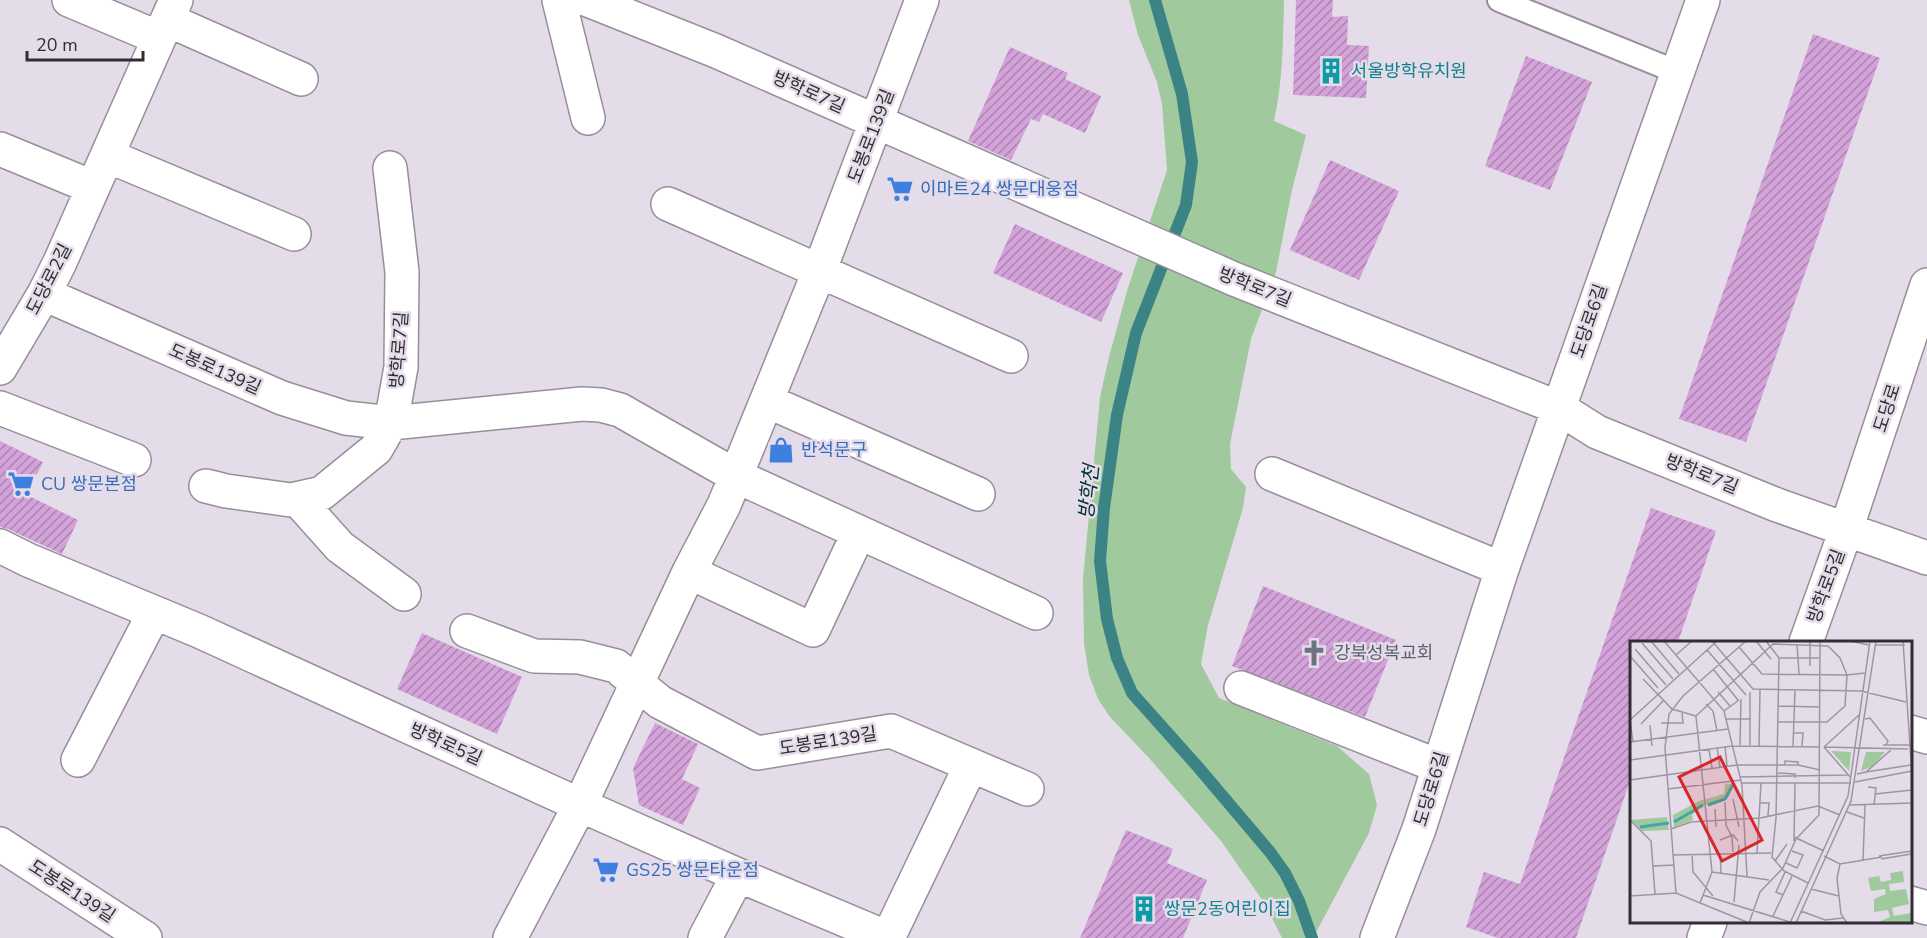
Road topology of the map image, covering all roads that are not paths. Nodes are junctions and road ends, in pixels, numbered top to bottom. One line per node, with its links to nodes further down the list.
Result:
1 (69, 0): 7 (street)
2 (559, 0): 10 (street)
3 (588, 0): 11 (street, 방학로7길)
4 (922, 0): 11 (street, 도봉로139길)
5 (1499, 0): 8 (lane)
6 (1703, 0): 8 (street, 도당로6길)
7 (168, 19): 9 (street); 13 (street, 도당로2길)
8 (1677, 72): 25 (street, 도당로6길)
9 (301, 79)
10 (588, 118)
11 (877, 122): 18 (street, 도봉로139길); 25 (street, 방학로7길)
12 (0, 149): 15 (street)
13 (108, 156): 15 (street, 도당로2길); 17 (street)
14 (390, 168): 26 (street, 방학로7길)
15 (92, 187): 20 (street, 도당로2길)
16 (668, 204): 18 (street)
17 (294, 234)
18 (819, 272): 21 (street); 23 (street, 도봉로139길)
19 (1927, 285): 33 (street, 도당로)
20 (45, 294): 22 (street, 도당로2길); 26 (street, 도봉로139길)
21 (1011, 356)
22 (0, 368)
23 (767, 401): 29 (street, 도봉로139길); 31 (street)
24 (0, 408): 27 (street)
25 (1559, 408): 33 (street, 방학로7길); 37 (street, 도당로6길)
26 (391, 423): 29 (street, 도봉로139길); 32 (street)
27 (134, 460)
28 (1272, 474): 37 (street)
29 (736, 476): 34 (street, 도봉로139길); 38 (street, 도봉로139길)
30 (206, 486): 32 (street)
31 (978, 494)
32 (297, 499): 39 (street)
33 (1846, 530): 36 (street, 방학로7길); 43 (street, 방학로5길)
34 (859, 532): 38 (street); 40 (street, 도봉로139길)
35 (0, 546): 41 (street, 방학로5길)
36 (1927, 558)
37 (1502, 569): 50 (street, 도당로6길)
38 (689, 572): 44 (street, 도봉로139길)
39 (404, 594)
40 (1036, 613)
41 (154, 614): 48 (street); 52 (street, 방학로5길)
42 (467, 631): 44 (street, 도봉로139길)
43 (1806, 641)
44 (636, 684): 49 (street, 도봉로139길); 52 (street, 도봉로139길)
45 (1241, 688): 50 (street)
46 (1912, 732): 47 (street)
47 (1927, 737)
48 (78, 760)
49 (971, 765): 51 (street, 도봉로139길); 61 (street)
50 (1438, 766): 62 (street, 도당로6길)
51 (1027, 789)
52 (580, 805): 54 (street, 방학로5길); 59 (street, 도봉로139길)
53 (0, 844): 58 (street, 도봉로139길)
54 (738, 875): 60 (street); 61 (street, 방학로5길)
55 (1912, 903): 56 (street)
56 (1927, 908)
57 (1709, 923): 63 (street)
58 (145, 938)
59 (510, 938)
60 (705, 938)
61 (888, 938)
62 (1377, 938)
63 (1704, 938)

